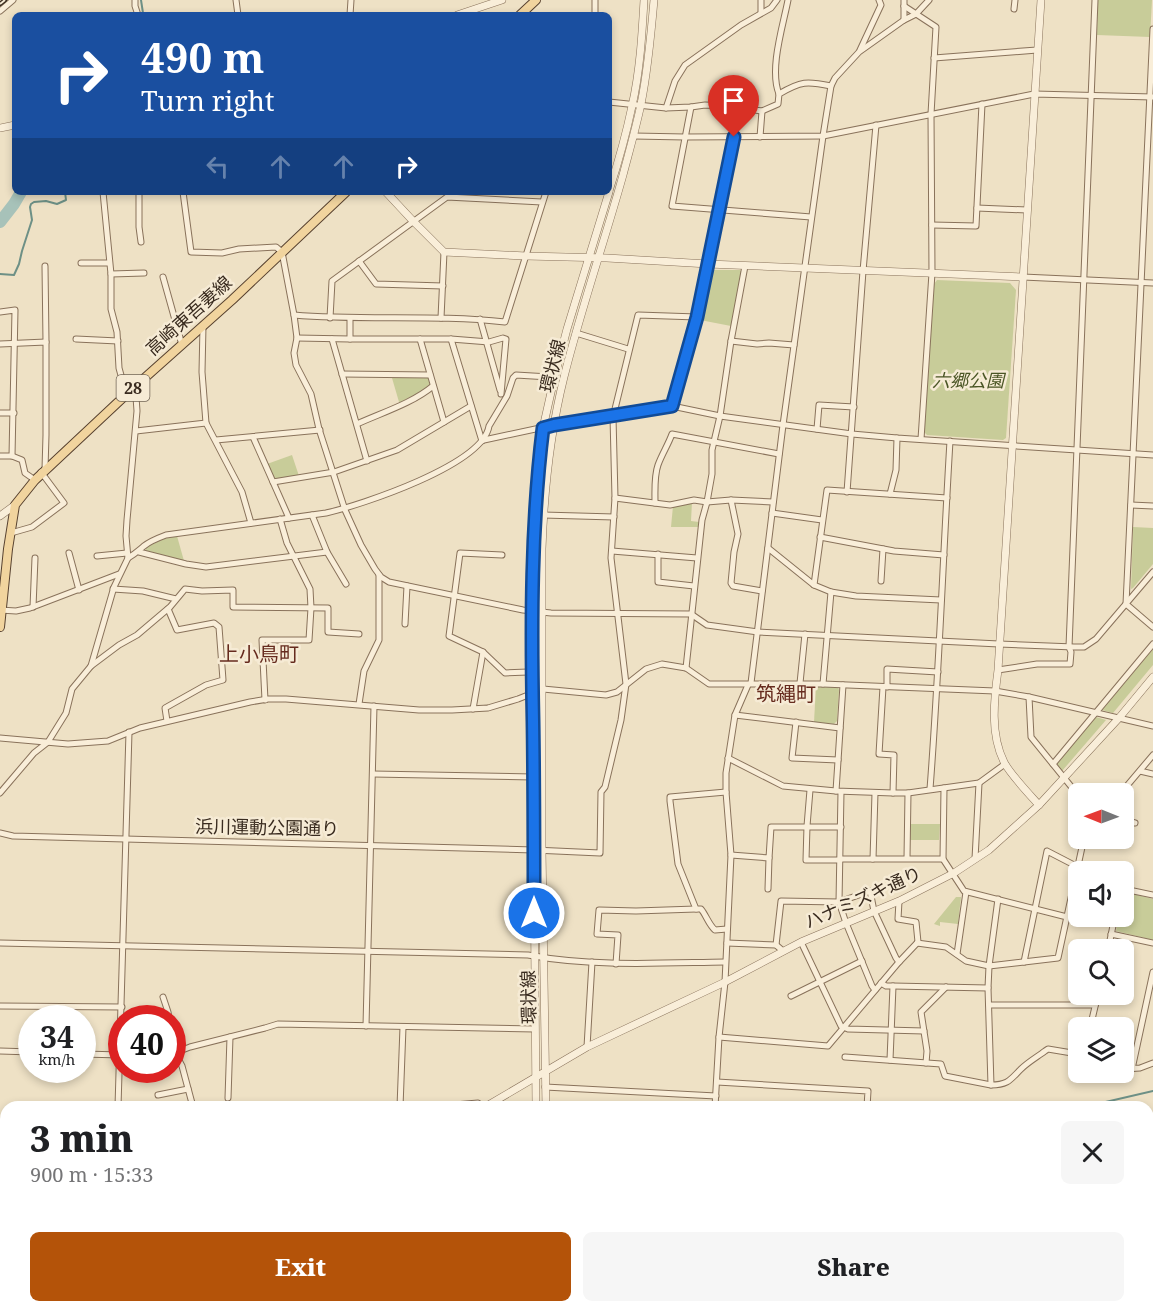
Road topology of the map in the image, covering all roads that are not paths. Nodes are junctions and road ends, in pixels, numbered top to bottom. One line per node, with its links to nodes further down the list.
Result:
1 (13, 0): 16 (street)
2 (502, 0): 17 (street)
3 (536, 0): 18 (main road)
4 (644, 0): 33 (street, 環状線)
5 (654, 0): 33 (street, 環状線)
6 (761, 0): 19 (street)
7 (777, 0): 19 (street)
8 (788, 0): 27 (street)
9 (879, 0): 24 (street)
10 (929, 0): 20 (street)
11 (1015, 0): 15 (street)
12 (1041, 0): 23 (street)
13 (1095, 0): 29 (street)
14 (904, 3): 20 (street); 21 (street)
15 (1014, 9)
16 (0, 11)
17 (466, 12)
18 (523, 12)
19 (761, 13): 35 (street)
20 (916, 14): 21 (street); 25 (street)
21 (904, 20): 24 (street)
22 (1153, 29): 30 (street)
23 (1037, 50): 25 (street); 28 (street)
24 (859, 52): 26 (street)
25 (934, 58): 37 (street)
26 (831, 86): 27 (street); 40 (street)
27 (779, 94): 36 (street)
28 (1034, 94): 29 (street); 32 (street); 57 (street)
29 (1091, 96): 30 (street); 80 (street)
30 (1151, 97): 81 (street)
31 (612, 102): 33 (street)
32 (982, 104): 37 (street); 55 (street)
33 (637, 105): 35 (street); 39 (street, 環状線); 44 (street, 環状線)
34 (692, 107): 35 (street); 36 (street); 41 (street)
35 (666, 108)
36 (762, 111): 43 (street)
37 (931, 114): 38 (street); 60 (street)
38 (876, 125): 40 (street); 74 (street)
39 (634, 136): 41 (street); 66 (street, 環状線)
40 (822, 136): 43 (street); 58 (street)
41 (685, 137): 42 (street); 56 (street)
42 (734, 137): 43 (street); 56 (street)
43 (760, 137)
44 (612, 181)
45 (102, 195): 69 (street)
46 (139, 195): 61 (street)
47 (183, 195): 62 (street)
48 (341, 195): 62 (main road, 高崎東吾妻線 / 28)
49 (389, 195): 59 (street)
50 (446, 195): 59 (street)
51 (459, 195): 54 (street)
52 (545, 195): 54 (street)
53 (608, 195): 65 (street, 環状線)
54 (542, 202): 64 (street)
55 (977, 208): 57 (street); 60 (street)
56 (720, 210): 58 (street); 70 (street)
57 (1027, 210): 79 (street)
58 (811, 216): 73 (street)
59 (412, 221): 63 (street); 67 (street)
60 (932, 225): 76 (street)
61 (141, 242)
62 (282, 252): 85 (street); 91 (main road, 高崎東吾妻線 / 28)
63 (444, 252): 64 (street); 83 (street)
64 (526, 256): 65 (street); 90 (street)
65 (588, 258): 66 (street); 110 (street, 環状線)
66 (599, 258): 70 (street); 92 (street, 環状線)
67 (359, 261): 83 (street); 87 (street)
68 (81, 263): 69 (street)
69 (110, 263): 77 (street)
70 (708, 264): 72 (street); 86 (street)
71 (45, 266): 102 (street)
72 (745, 266): 73 (street); 101 (street)
73 (804, 268): 74 (street); 106 (street)
74 (862, 271): 76 (street); 117 (street)
75 (144, 273): 77 (street)
76 (932, 273): 79 (street); 134 (street)
77 (111, 274): 99 (street)
78 (163, 277): 105 (street)
79 (1023, 277): 80 (street); 139 (street)
80 (1085, 280): 81 (street); 140 (street)
81 (1140, 283): 82 (street); 142 (street)
82 (1153, 283)
83 (443, 286): 89 (street)
84 (0, 312): 103 (street)
85 (294, 315): 87 (street); 93 (street)
86 (697, 317): 107 (street); 116 (street)
87 (330, 318): 88 (street)
88 (350, 318): 89 (street); 96 (street)
89 (441, 318): 90 (street)
90 (480, 319): 100 (street)
91 (203, 326): 105 (main road, 高崎東吾妻線 / 28); 123 (street)
92 (576, 333): 107 (street); 125 (street, 環状線)
93 (297, 338): 95 (street); 129 (street)
94 (76, 339): 99 (street)
95 (332, 339): 96 (street); 108 (street)
96 (350, 339): 97 (street)
97 (420, 339): 98 (street); 109 (street)
98 (451, 339): 100 (street); 115 (street)
99 (118, 341): 112 (street)
100 (485, 341): 113 (street); 113 (street)
101 (730, 341): 106 (street); 120 (street)
102 (46, 342): 103 (street); 147 (street)
103 (15, 343): 104 (street); 119 (street)
104 (0, 344)
105 (182, 345): 112 (main road, 高崎東吾妻線 / 28)
106 (794, 345): 126 (street)
107 (628, 349): 121 (street)
108 (342, 374): 109 (street); 124 (street)
109 (430, 375): 111 (street)
110 (554, 379): 114 (street); 127 (street, 環状線)
111 (433, 386): 122 (street); 124 (street)
112 (130, 391): 130 (street); 147 (main road, 高崎東吾妻線 / 28)
113 (501, 394): 114 (street)
114 (502, 405): 136 (street)
115 (471, 406): 122 (street); 136 (street)
116 (672, 406): 120 (street); 121 (street)
117 (854, 408): 128 (street); 131 (street)
118 (0, 413): 119 (street)
119 (14, 413): 145 (street)
120 (720, 416): 126 (street); 137 (street)
121 (613, 417): 125 (street); 153 (street)
122 (444, 422): 146 (street)
123 (206, 423): 130 (street); 135 (street)
124 (357, 424): 146 (street)
125 (554, 425): 127 (street); 165 (street, 環状線)
126 (783, 425): 128 (street); 141 (street)
127 (543, 428): 136 (street); 208 (street, 環状線)
128 (816, 429): 131 (street)
129 (320, 430): 132 (street); 148 (street)
130 (136, 431): 181 (street)
131 (852, 434): 133 (street); 151 (street)
132 (253, 437): 135 (street); 150 (street)
133 (897, 438): 134 (street); 152 (street)
134 (921, 439): 138 (street)
135 (216, 440): 171 (street)
136 (483, 441): 162 (street)
137 (714, 441): 141 (street); 156 (street); 158 (street)
138 (950, 441): 139 (street); 154 (street)
139 (1012, 445): 140 (street); 220 (street)
140 (1076, 450): 142 (street); 222 (street)
141 (779, 454): 157 (street)
142 (1133, 454): 143 (street); 160 (street)
143 (1153, 455)
144 (0, 456): 145 (street)
145 (12, 456): 149 (street)
146 (367, 461): 148 (street)
147 (43, 471): 149 (main road, 高崎東吾妻線 / 28); 172 (street)
148 (334, 472): 150 (street); 162 (street)
149 (35, 480): 159 (main road, 高崎東吾妻線 / 28)
150 (273, 482): 168 (street)
151 (847, 492): 152 (street); 170 (street)
152 (890, 494): 154 (street)
153 (615, 498): 158 (street); 167 (street)
154 (947, 498): 183 (street)
155 (731, 500): 156 (street); 157 (street); 198 (street)
156 (707, 502): 158 (street); 187 (street)
157 (773, 502): 163 (street)
158 (655, 503)
159 (15, 505): 166 (street); 172 (main road)
160 (1131, 505): 161 (street); 203 (street)
161 (1153, 506)
162 (345, 509): 164 (street); 190 (street)
163 (772, 513): 170 (street); 174 (street)
164 (312, 515): 168 (street); 178 (street)
165 (543, 515): 167 (street); 209 (street, 環状線)
166 (0, 516)
167 (614, 517): 176 (street)
168 (289, 518): 169 (street)
169 (280, 519): 171 (street); 185 (street)
170 (822, 519): 173 (street)
171 (251, 523): 177 (street)
172 (11, 533): 207 (main road)
173 (820, 537): 175 (street); 193 (street)
174 (768, 548): 193 (street); 198 (street)
175 (883, 549): 183 (street); 191 (street)
176 (612, 550): 180 (street); 210 (street)
177 (139, 552): 181 (street); 185 (street)
178 (327, 552): 185 (street); 192 (street)
179 (69, 553): 197 (street)
180 (658, 554): 187 (street); 195 (street)
181 (128, 555): 184 (street); 189 (street)
182 (502, 555): 200 (street)
183 (944, 555): 202 (street)
184 (97, 556)
185 (293, 556): 205 (street)
186 (35, 558): 204 (street)
187 (697, 558): 195 (street)
188 (1153, 572): 203 (street)
189 (119, 574): 196 (street); 197 (street)
190 (379, 575): 194 (street); 242 (street)
191 (881, 581)
192 (346, 584)
193 (814, 585): 199 (street)
194 (407, 586): 200 (street); 212 (street)
195 (694, 586): 211 (street)
196 (113, 589): 201 (street); 224 (street)
197 (79, 590): 204 (street)
198 (762, 591): 215 (street)
199 (831, 592): 202 (street); 218 (street)
200 (455, 594): 208 (street); 223 (street)
201 (176, 599): 205 (street); 206 (street)
202 (941, 600): 219 (street)
203 (1126, 604): 214 (street); 222 (street)
204 (33, 608): 207 (street)
205 (311, 608): 216 (street); 241 (street)
206 (168, 609): 224 (street); 248 (street)
207 (1, 610): 213 (main road)
208 (532, 611): 209 (street); 239 (street, 環状線)
209 (542, 612): 210 (street); 236 (street, 環状線)
210 (617, 614): 211 (street); 231 (street)
211 (691, 614): 215 (street); 225 (street)
212 (405, 624)
213 (0, 627)
214 (1153, 627)
215 (758, 632): 217 (street); 232 (street)
216 (359, 634)
217 (805, 634): 218 (street); 230 (street)
218 (828, 635): 219 (street); 233 (street)
219 (939, 641): 220 (street); 228 (street)
220 (999, 644): 222 (street); 226 (street)
221 (1153, 644): 245 (street)
222 (1069, 647): 226 (street)
223 (483, 652): 227 (street); 244 (street)
224 (91, 666): 254 (street)
225 (686, 668): 231 (street); 232 (street)
226 (998, 670): 238 (street)
227 (528, 672)
228 (938, 672): 235 (street); 237 (street)
229 (1153, 677): 247 (street, ハナミズキ通り)
230 (800, 683): 232 (street); 233 (street)
231 (627, 684): 236 (street); 283 (street, 浜川運動公園通り)
232 (750, 684): 246 (street)
233 (823, 684): 234 (street)
234 (843, 685): 235 (street); 251 (street)
235 (885, 687): 237 (street); 275 (street)
236 (543, 689): 239 (street); 283 (street, 環状線)
237 (938, 690): 238 (street); 270 (street)
238 (995, 691): 240 (street); 258 (street)
239 (532, 693): 244 (street); 263 (street, 環状線)
240 (1029, 697): 245 (street); 259 (street)
241 (265, 700): 242 (street); 248 (street)
242 (359, 704): 243 (street)
243 (374, 705): 244 (street); 261 (street)
244 (474, 709)
245 (1095, 713): 247 (street); 259 (street)
246 (735, 715): 249 (street); 256 (street)
247 (1119, 718): 250 (street); 264 (street, ハナミズキ通り)
248 (167, 721): 252 (street)
249 (796, 722): 251 (street); 257 (street)
250 (1153, 726)
251 (840, 728): 257 (street)
252 (129, 732): 254 (street); 281 (street)
253 (0, 738): 254 (street)
254 (48, 742): 274 (street)
255 (1153, 755): 260 (street)
256 (728, 758): 269 (street); 271 (street)
257 (838, 760): 272 (street)
258 (1005, 764): 265 (street); 277 (street)
259 (1053, 764): 264 (street)
260 (1140, 771): 262 (street); 267 (street)
261 (373, 774): 263 (street); 282 (street)
262 (1153, 774)
263 (534, 777): 283 (street, 環状線)
264 (1065, 779): 266 (street); 277 (street, ハナミズキ通り)
265 (979, 783): 268 (street); 290 (street)
266 (1068, 783)
267 (1130, 783)
268 (944, 788): 270 (street); 289 (street)
269 (810, 789): 272 (street); 278 (street)
270 (930, 789): 276 (street)
271 (726, 792): 284 (street); 301 (street)
272 (839, 792): 273 (street); 279 (street)
273 (875, 792): 275 (street); 288 (street)
274 (0, 793)
275 (893, 793): 276 (street)
276 (908, 793): 286 (street)
277 (1039, 805): 290 (street, ハナミズキ通り)
278 (807, 826): 279 (street); 285 (street); 287 (street)
279 (841, 828): 287 (street)
280 (0, 833): 281 (street, 浜川運動公園通り)
281 (125, 840): 282 (street, 浜川運動公園通り); 315 (street)
282 (371, 846): 283 (street, 浜川運動公園通り); 317 (street)
283 (538, 850): 320 (street, 環状線); 321 (street, 環状線)
284 (731, 855): 285 (street); 307 (street)
285 (769, 858): 293 (street)
286 (907, 858): 288 (street); 289 (street)
287 (840, 859): 288 (street); 299 (street)
288 (873, 859)
289 (943, 859): 292 (street)
290 (975, 859): 292 (street, ハナミズキ通り)
291 (1068, 862): 300 (street)
292 (952, 874): 295 (street); 298 (street, ハナミズキ通り)
293 (768, 889)
294 (1134, 891): 296 (street)
295 (966, 892): 297 (street); 319 (street)
296 (1153, 895)
297 (998, 899): 300 (street); 328 (street)
298 (899, 901): 302 (street, ハナミズキ通り); 313 (street)
299 (839, 902): 302 (street); 305 (street); 316 (street)
300 (1035, 908): 304 (street); 326 (street)
301 (696, 909): 307 (street); 327 (street)
302 (874, 911): 305 (street, ハナミズキ通り); 325 (street)
303 (1068, 912): 304 (street)
304 (1067, 917): 326 (street)
305 (846, 923): 310 (street, ハナミズキ通り); 322 (street)
306 (1113, 927): 308 (street)
307 (727, 929): 312 (street)
308 (1111, 934): 309 (street); 314 (street)
309 (1110, 939)
310 (801, 942): 318 (street, ハナミズキ通り); 331 (street)
311 (0, 943): 315 (street)
312 (727, 943): 316 (street); 324 (street)
313 (917, 943): 319 (street); 325 (street)
314 (1153, 943)
315 (123, 945): 317 (street); 339 (street)
316 (776, 945): 318 (street)
317 (367, 951): 320 (street); 347 (street)
318 (783, 951): 330 (street, ハナミズキ通り)
319 (957, 954): 328 (street)
320 (534, 956): 321 (street); 350 (street, 環状線)
321 (543, 958): 323 (street); 366 (street, 環状線)
322 (862, 961): 331 (street); 336 (street)
323 (592, 962): 327 (street); 355 (street)
324 (725, 962): 327 (street); 330 (street)
325 (899, 962): 332 (street)
326 (1024, 962): 328 (street)
327 (616, 964)
328 (989, 966): 335 (street)
329 (1153, 972): 362 (street)
330 (725, 982): 354 (street); 355 (street, ハナミズキ通り)
331 (820, 982): 337 (street); 349 (street)
332 (881, 984): 333 (street); 336 (street)
333 (893, 986): 334 (street); 351 (street)
334 (946, 987): 335 (street); 352 (street)
335 (988, 988): 341 (street)
336 (875, 990): 349 (street)
337 (791, 996)
338 (163, 997): 340 (street)
339 (122, 1005)
340 (166, 1005)
341 (989, 1005): 342 (street); 371 (street)
342 (1068, 1005)
343 (1095, 1005): 346 (street)
344 (0, 1006): 345 (street)
345 (108, 1007)
346 (1092, 1017)
347 (366, 1026): 348 (street); 353 (street)
348 (403, 1027): 350 (street); 379 (street)
349 (843, 1028): 351 (street); 354 (street)
350 (535, 1029): 367 (street, 環状線)
351 (891, 1030): 352 (street); 361 (street)
352 (924, 1031): 363 (street)
353 (230, 1037): 356 (street); 376 (street)
354 (719, 1037): 369 (street)
355 (587, 1047): 366 (street, ハナミズキ通り)
356 (186, 1048)
357 (0, 1051): 358 (street)
358 (18, 1052)
359 (1068, 1053): 371 (street)
360 (844, 1057): 361 (street)
361 (890, 1060): 363 (street)
362 (1134, 1060)
363 (926, 1063): 371 (street)
364 (1153, 1063): 365 (street)
365 (1134, 1069)
366 (546, 1071): 367 (street, ハナミズキ通り); 372 (street, 環状線)
367 (535, 1078): 380 (street, ハナミズキ通り); 381 (street, 環状線)
368 (186, 1081): 373 (street)
369 (717, 1082): 375 (street); 384 (street)
370 (119, 1083): 377 (street)
371 (990, 1085)
372 (545, 1087): 375 (street); 382 (street, 環状線)
373 (188, 1089): 374 (street); 378 (street)
374 (158, 1095)
375 (716, 1096): 383 (street)
376 (228, 1098)
377 (118, 1101)
378 (191, 1101)
379 (400, 1101)
380 (495, 1101)
381 (536, 1101)
382 (546, 1101)
383 (716, 1101)
384 (867, 1101)

